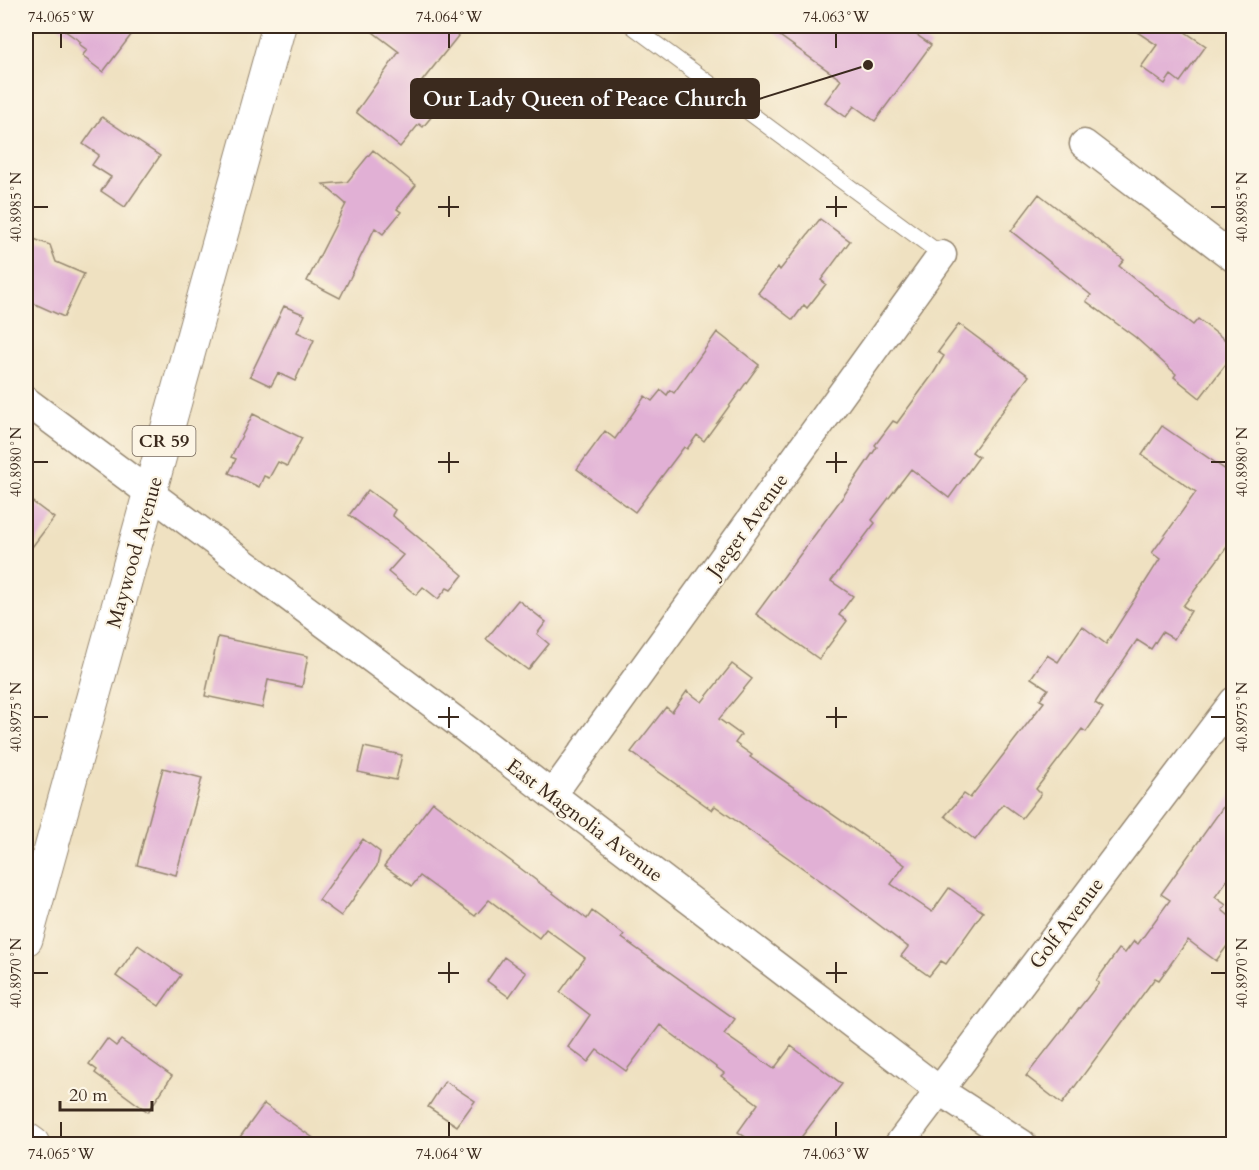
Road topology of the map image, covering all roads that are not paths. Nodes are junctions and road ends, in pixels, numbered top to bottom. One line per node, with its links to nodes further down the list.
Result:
1 (279, 26): 7 (main road, Maywood Avenue / CR 59)
2 (632, 26): 4 (lane)
3 (1084, 144): 5 (street)
4 (942, 255): 9 (street, Jaeger Avenue)
5 (1233, 258)
6 (26, 401): 7 (street, East Magnolia Avenue)
7 (150, 493): 9 (street, East Magnolia Avenue); 10 (main road, Maywood Avenue / CR 59)
8 (1233, 701): 11 (street, Golf Avenue)
9 (552, 795): 11 (street, East Magnolia Avenue)
10 (26, 939)
11 (940, 1091): 14 (street, Golf Avenue); 15 (street, East Magnolia Avenue)
12 (26, 1139): 13 (main road)
13 (33, 1144)
14 (899, 1144)
15 (1022, 1144)

